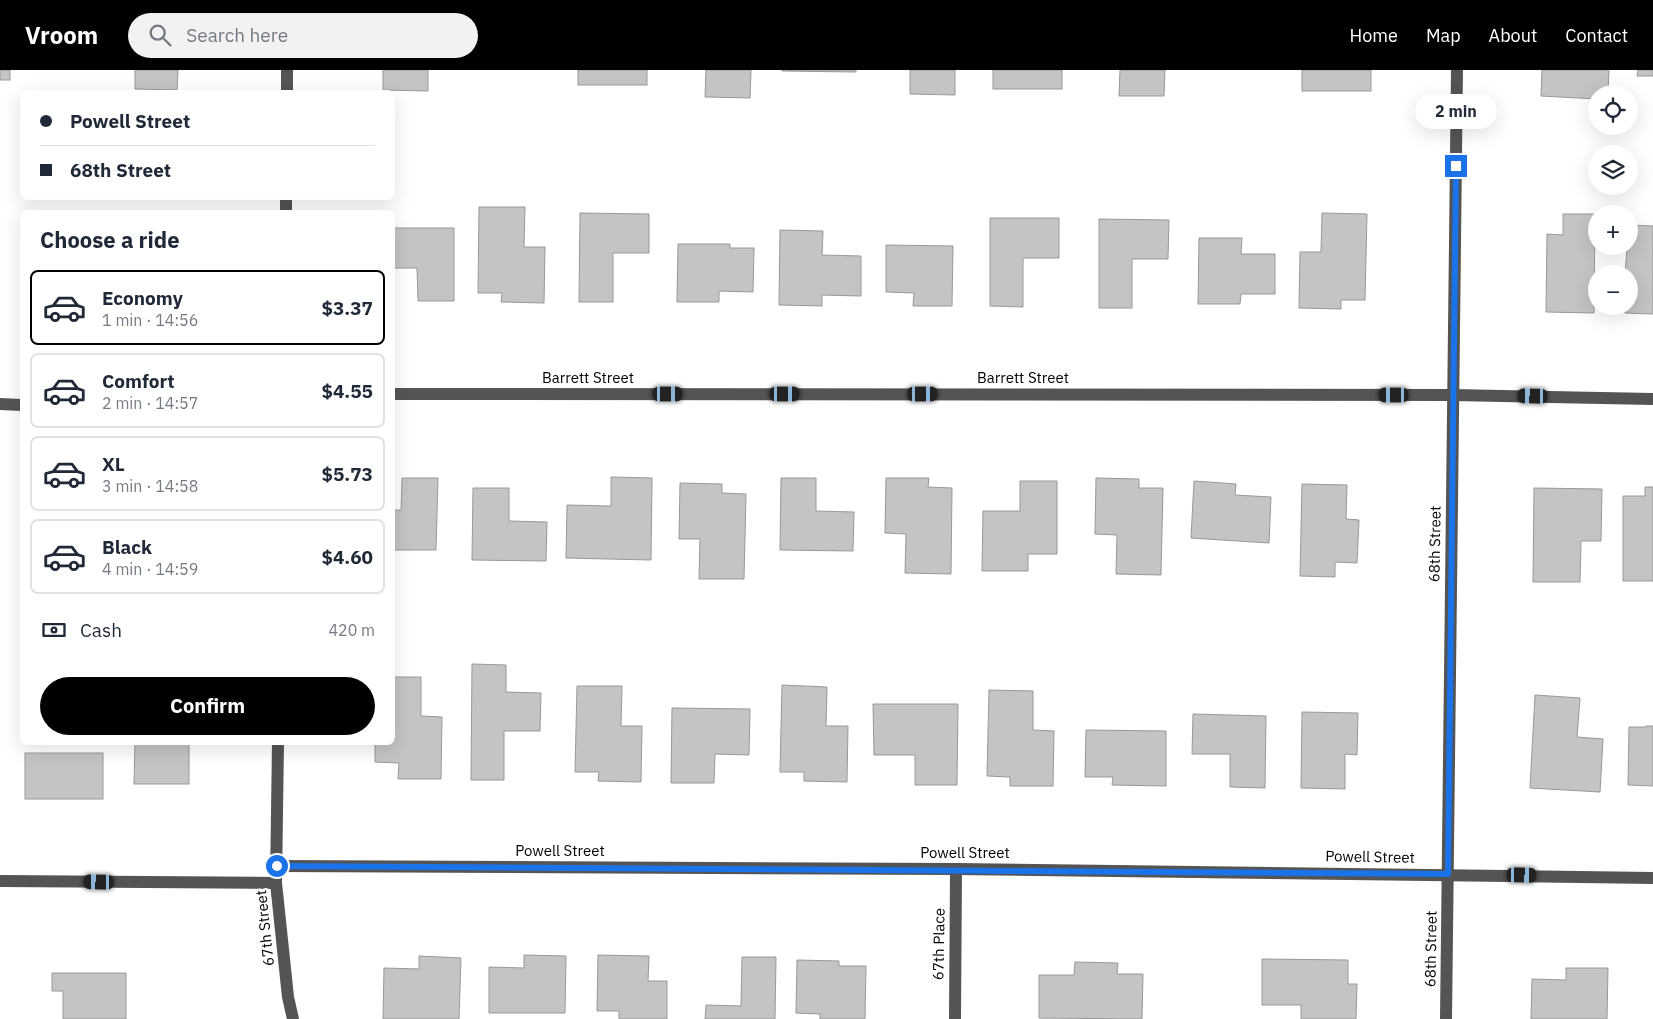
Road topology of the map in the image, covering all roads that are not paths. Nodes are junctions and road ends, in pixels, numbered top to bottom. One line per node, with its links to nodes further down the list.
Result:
1 (287, 70): 3 (street)
2 (1457, 70): 5 (street, 68th Street)
3 (287, 90)
4 (395, 394): 5 (street, Barrett Street)
5 (1453, 395): 6 (street, Barrett Street); 12 (street, 68th Street)
6 (1653, 399)
7 (0, 404): 8 (street)
8 (20, 405)
9 (278, 745): 10 (street, 67th Street)
10 (277, 866): 11 (street, Powell Street); 15 (street, 67th Street)
11 (956, 869): 12 (street, Powell Street); 17 (street, 67th Place)
12 (1448, 874): 13 (street, Powell Street); 18 (street, 68th Street)
13 (1653, 878)
14 (0, 880): 15 (street)
15 (276, 884): 16 (street, 67th Street)
16 (293, 1019)
17 (955, 1019)
18 (1446, 1019)

